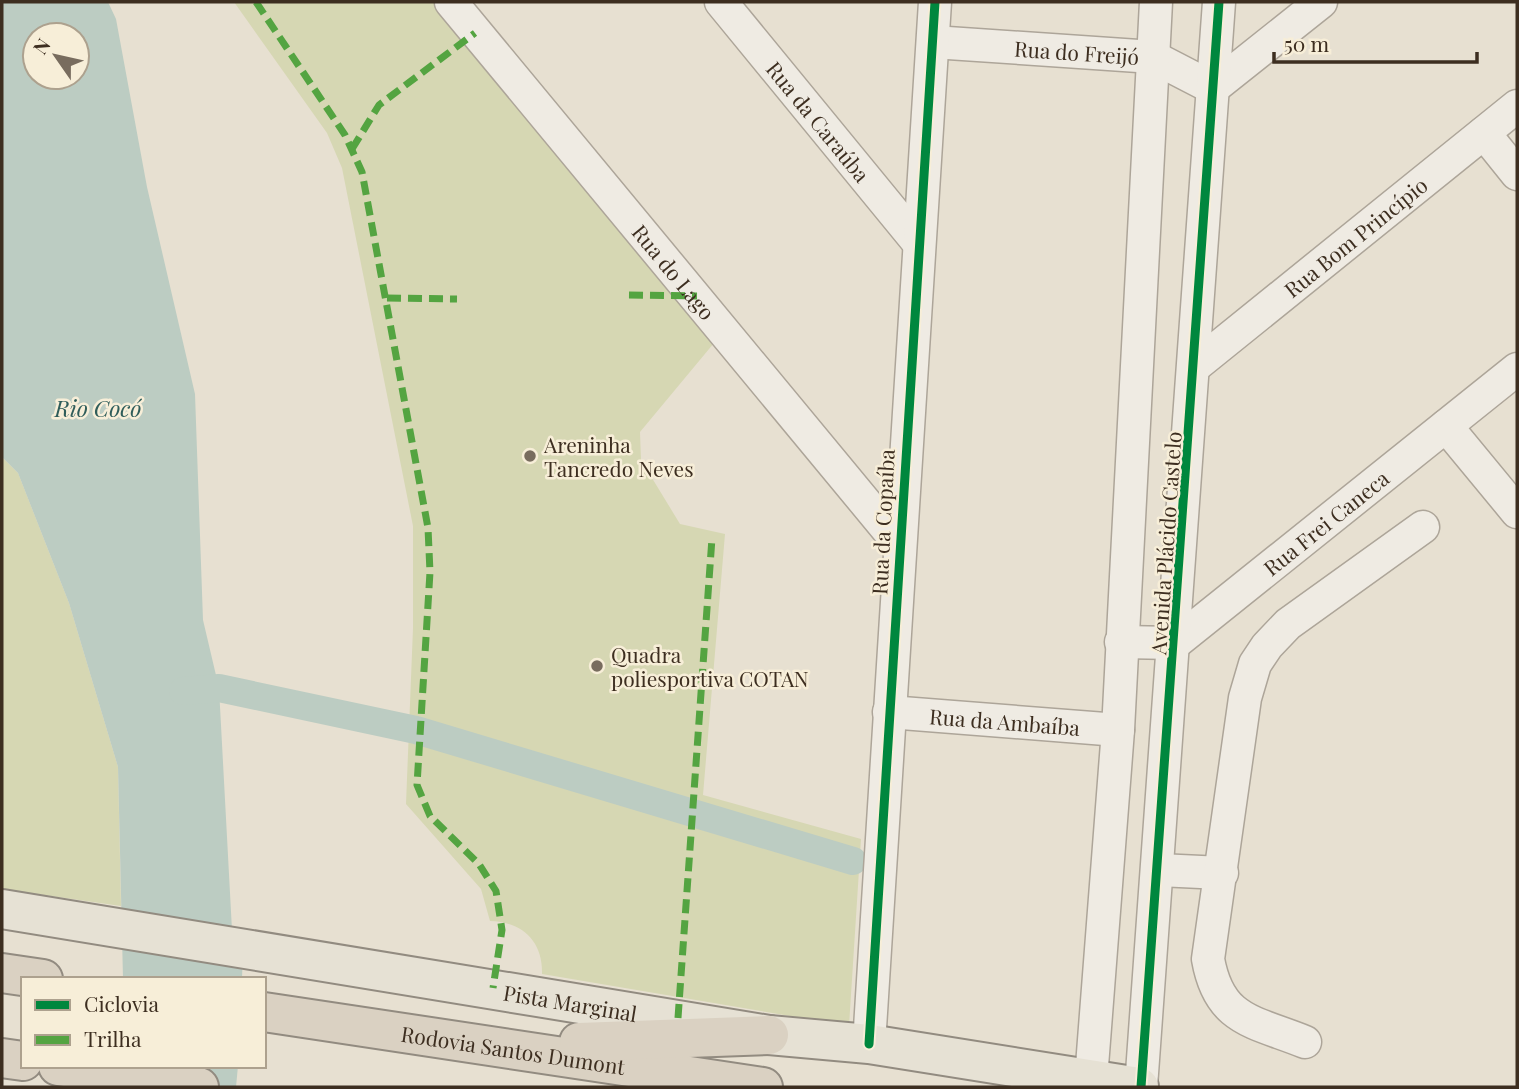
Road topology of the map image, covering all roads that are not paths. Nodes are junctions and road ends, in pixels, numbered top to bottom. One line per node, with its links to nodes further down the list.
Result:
1 (451, 2): 19 (street, Rua do Lago)
2 (721, 2): 13 (street, Rua da Caraúba)
3 (935, 2): 7 (street, Rua da Copaíba)
4 (1156, 2): 8 (street, Avenida Plácido Castelo)
5 (1219, 2): 9 (street, Avenida Plácido Castelo)
6 (1321, 2): 9 (street)
7 (933, 42): 8 (street, Rua do Freijó); 13 (street, Rua da Copaíba)
8 (1153, 58): 9 (street, Rua do Freijó); 20 (street, Avenida Plácido Castelo)
9 (1213, 88): 14 (street, Avenida Plácido Castelo)
10 (1517, 106): 11 (street, Rua Bom Princípio)
11 (1484, 133): 12 (street); 14 (street, Rua Bom Princípio)
12 (1517, 174)
13 (917, 241): 19 (street, Rua da Copaíba)
14 (1195, 366): 21 (street, Avenida Plácido Castelo)
15 (1517, 369): 16 (street, Rua Frei Caneca)
16 (1446, 426): 17 (street); 21 (street, Rua Frei Caneca)
17 (1517, 512)
18 (1423, 527): 25 (street)
19 (898, 542): 22 (street, Rua da Copaíba)
20 (1121, 642): 21 (street); 23 (street, Avenida Plácido Castelo)
21 (1175, 643): 24 (street, Avenida Plácido Castelo)
22 (889, 712): 23 (street, Rua da Ambaíba); 30 (street, Rua da Copaíba)
23 (1118, 730): 33 (street, Avenida Plácido Castelo)
24 (1159, 870): 25 (street); 36 (street, Avenida Plácido Castelo)
25 (1222, 873): 29 (street)
26 (2, 909): 28 (main road, Pista Marginal)
27 (280, 1014): 31 (highway, Rodovia Santos Dumont)
28 (769, 1035): 30 (main road, Pista Marginal); 31 (highway)
29 (1305, 1042)
30 (869, 1044): 33 (main road, Pista Marginal)
31 (486, 1045): 35 (highway, Rodovia Santos Dumont)
32 (71, 1068): 34 (highway)
33 (1091, 1079): 36 (main road, Pista Marginal)
34 (199, 1087)
35 (763, 1087)
36 (1140, 1087)

